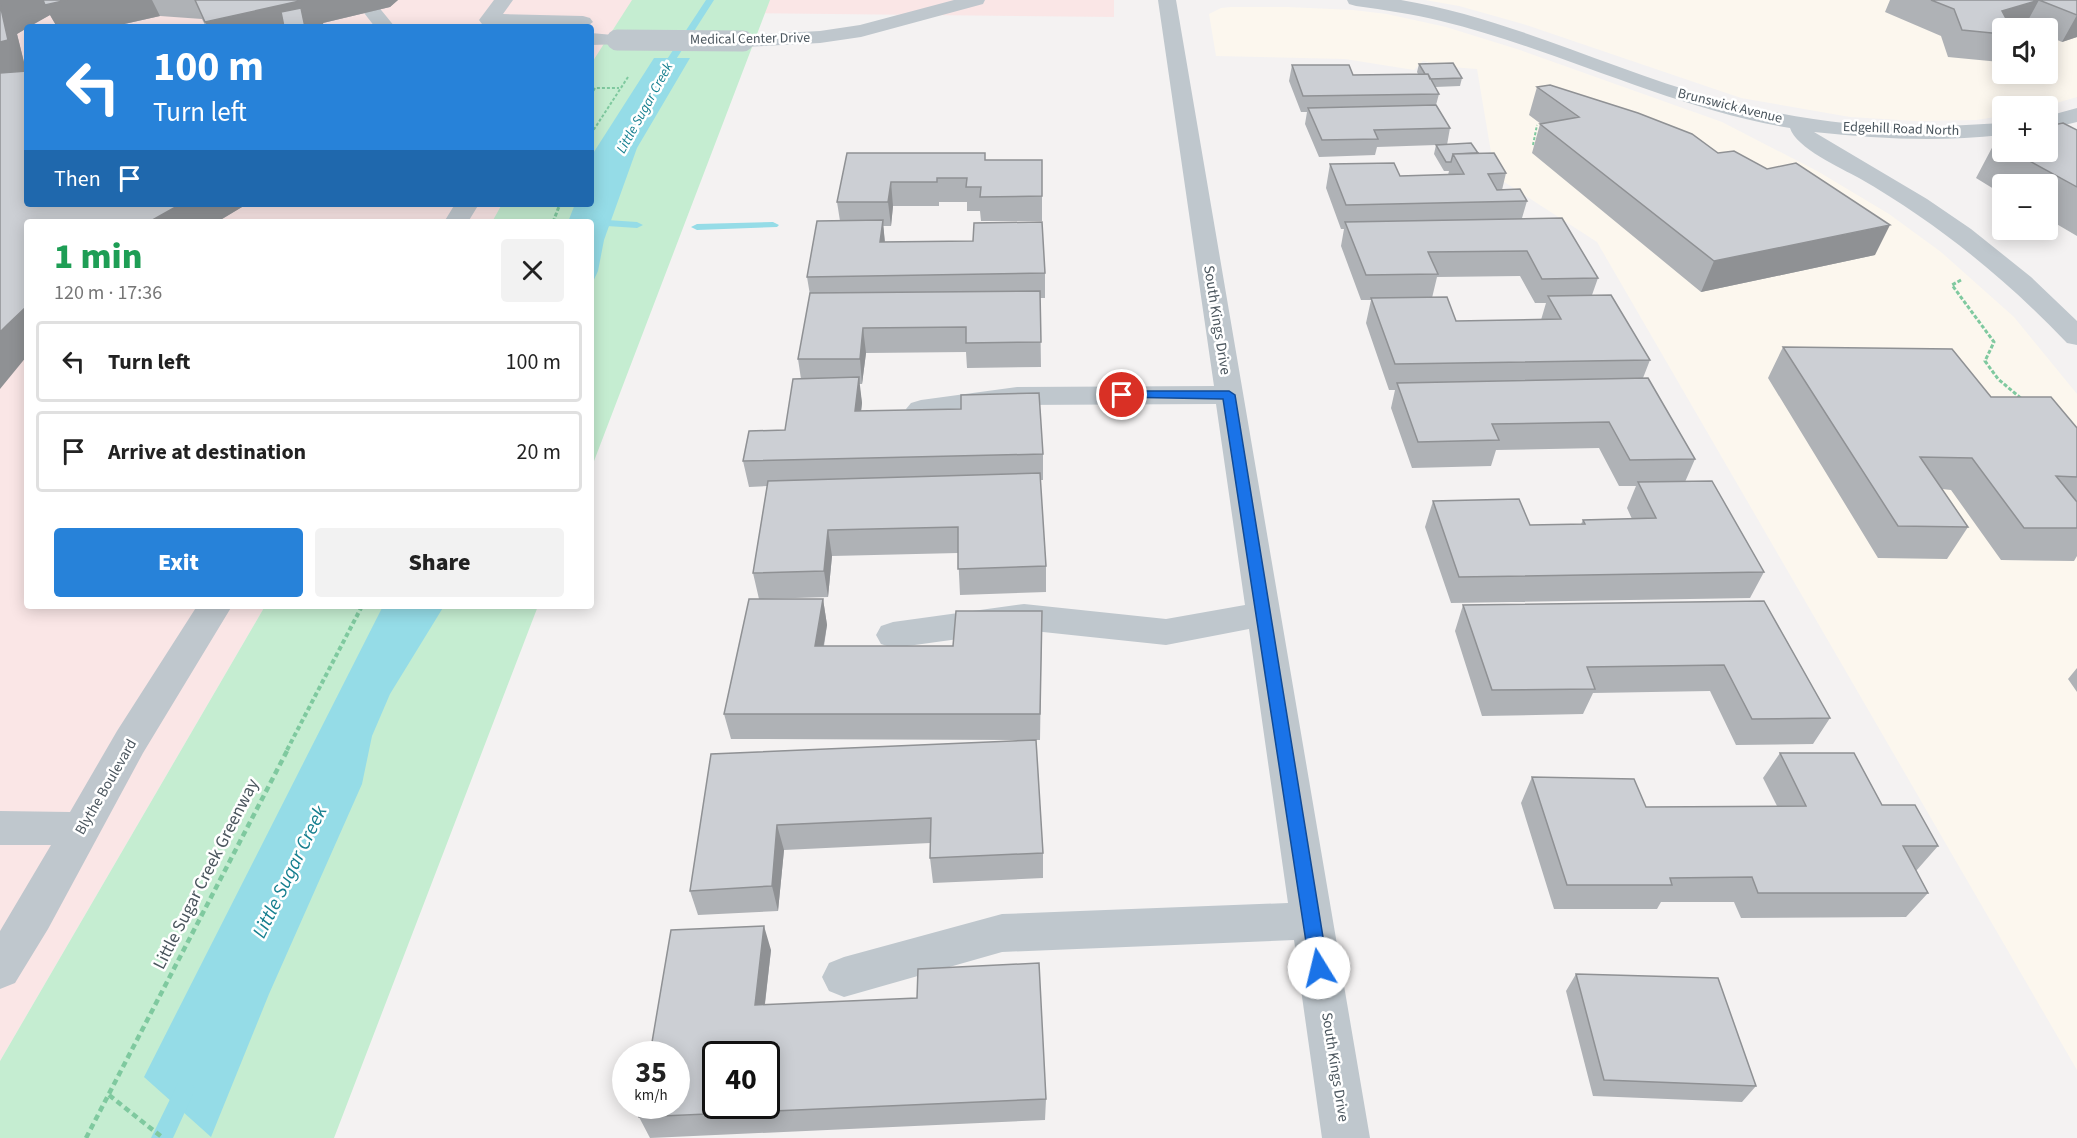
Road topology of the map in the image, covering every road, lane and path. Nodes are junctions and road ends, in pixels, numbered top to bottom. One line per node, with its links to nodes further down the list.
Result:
1 (363, 0): 8 (street)
2 (504, 0): 9 (street)
3 (903, 0): 7 (street)
4 (976, 0): 7 (street, Medical Center Drive)
5 (1167, 0): 22 (street, South Kings Drive)
6 (1356, 0): 16 (street, Brunswick Avenue)
7 (920, 16): 11 (street, Medical Center Drive, bridge)
8 (383, 24)
9 (486, 24): 10 (street, Medical Center Drive)
10 (587, 24)
11 (594, 28)
12 (619, 88): 13 (path)
13 (594, 90)
14 (2077, 115): 15 (street)
15 (2058, 120)
16 (1799, 122): 18 (street, Edgehill Road North); 21 (street, Brunswick Avenue)
17 (1538, 125): 19 (path)
18 (1992, 130)
19 (1533, 145)
20 (1967, 279): 23 (path)
21 (2077, 337)
22 (1229, 395): 24 (street); 27 (street, South Kings Drive)
23 (2025, 402)
24 (921, 409)
25 (213, 609): 30 (street, Blythe Boulevard)
26 (360, 609): 34 (path, Little Sugar Creek Greenway)
27 (1263, 614): 28 (street); 31 (street, South Kings Drive)
28 (893, 635)
29 (0, 828): 30 (street)
30 (81, 829): 32 (street, Blythe Boulevard)
31 (1311, 921): 33 (street); 37 (street, South Kings Drive)
32 (0, 969)
33 (844, 977)
34 (109, 1095): 35 (path, Little Sugar Creek Greenway); 36 (path)
35 (86, 1138)
36 (164, 1138)
37 (1346, 1138)

